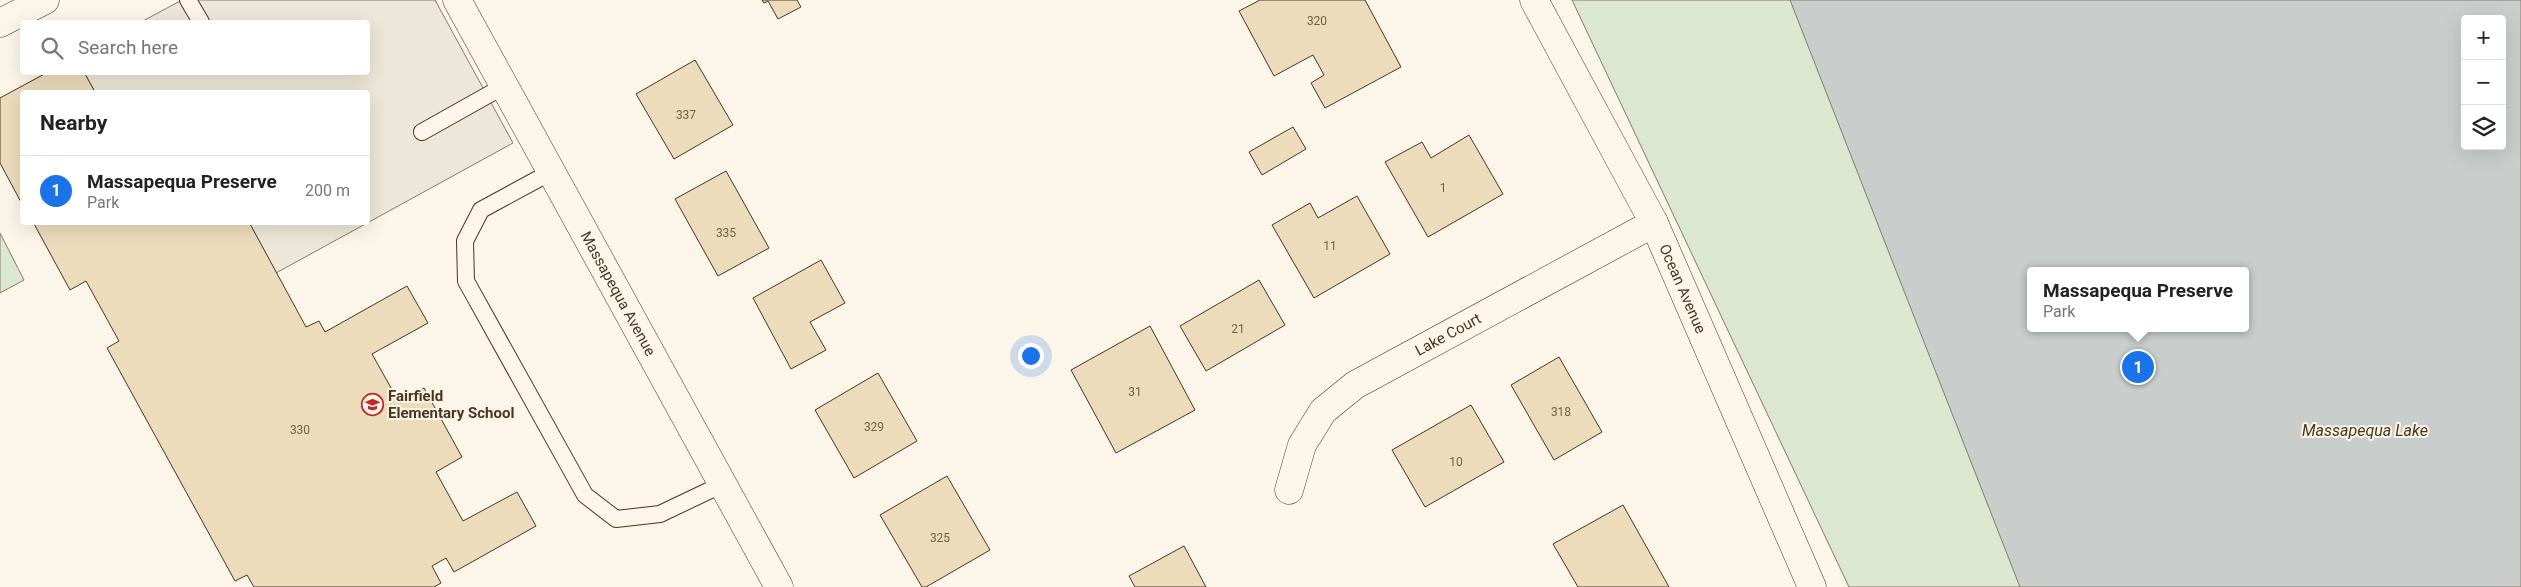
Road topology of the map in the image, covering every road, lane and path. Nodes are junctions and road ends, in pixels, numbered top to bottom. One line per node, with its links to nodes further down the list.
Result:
1 (45, 0): 6 (street)
2 (188, 0): 5 (lane)
3 (457, 0): 7 (street, Massapequa Avenue)
4 (1534, 0): 10 (street, Ocean Avenue)
5 (200, 20)
6 (0, 23)
7 (504, 86): 8 (lane); 9 (street, Massapequa Avenue)
8 (422, 132)
9 (551, 172): 11 (street, Massapequa Avenue); 11 (lane)
10 (1654, 223): 12 (street, Lake Court); 14 (street, Ocean Avenue)
11 (723, 484): 13 (street, Massapequa Avenue)
12 (1289, 490)
13 (780, 587)
14 (1812, 587)

